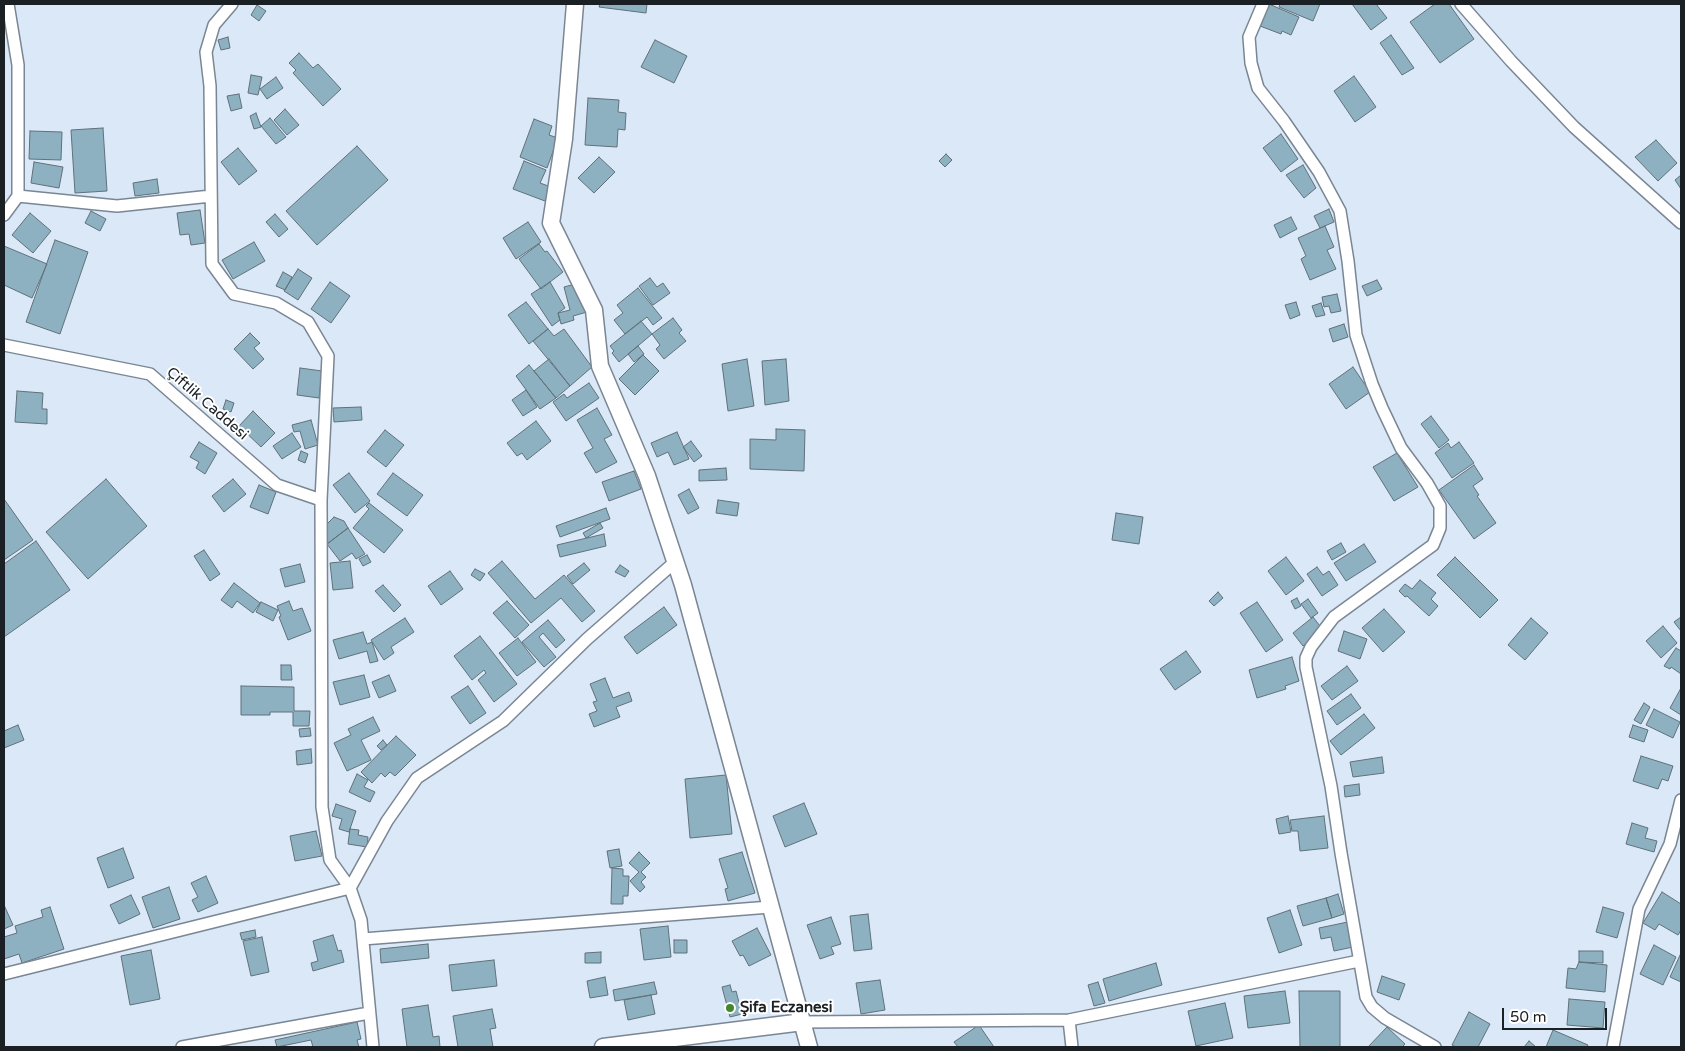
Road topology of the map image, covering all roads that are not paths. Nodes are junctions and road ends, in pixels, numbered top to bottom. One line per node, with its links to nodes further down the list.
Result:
1 (8, 4): 6 (street)
2 (232, 4): 7 (street)
3 (574, 4): 12 (street)
4 (1263, 4): 17 (street)
5 (1461, 4): 9 (street)
6 (18, 196): 7 (street); 8 (street)
7 (211, 196): 11 (street)
8 (4, 215)
9 (1681, 222)
10 (4, 345): 11 (street, Çiftlik Caddesi)
11 (321, 500): 14 (street)
12 (675, 562): 14 (street); 15 (street)
13 (1681, 800): 28 (street)
14 (350, 888): 16 (street); 18 (street)
15 (770, 907): 16 (street); 21 (street)
16 (362, 939): 19 (street)
17 (1360, 961): 20 (street); 27 (street)
18 (4, 974)
19 (369, 1013): 22 (street); 23 (street)
20 (1069, 1020): 21 (street); 26 (street)
21 (803, 1022): 24 (street); 25 (street)
22 (182, 1047)
23 (373, 1047)
24 (603, 1047)
25 (809, 1047)
26 (1072, 1047)
27 (1435, 1047)
28 (1613, 1047)

